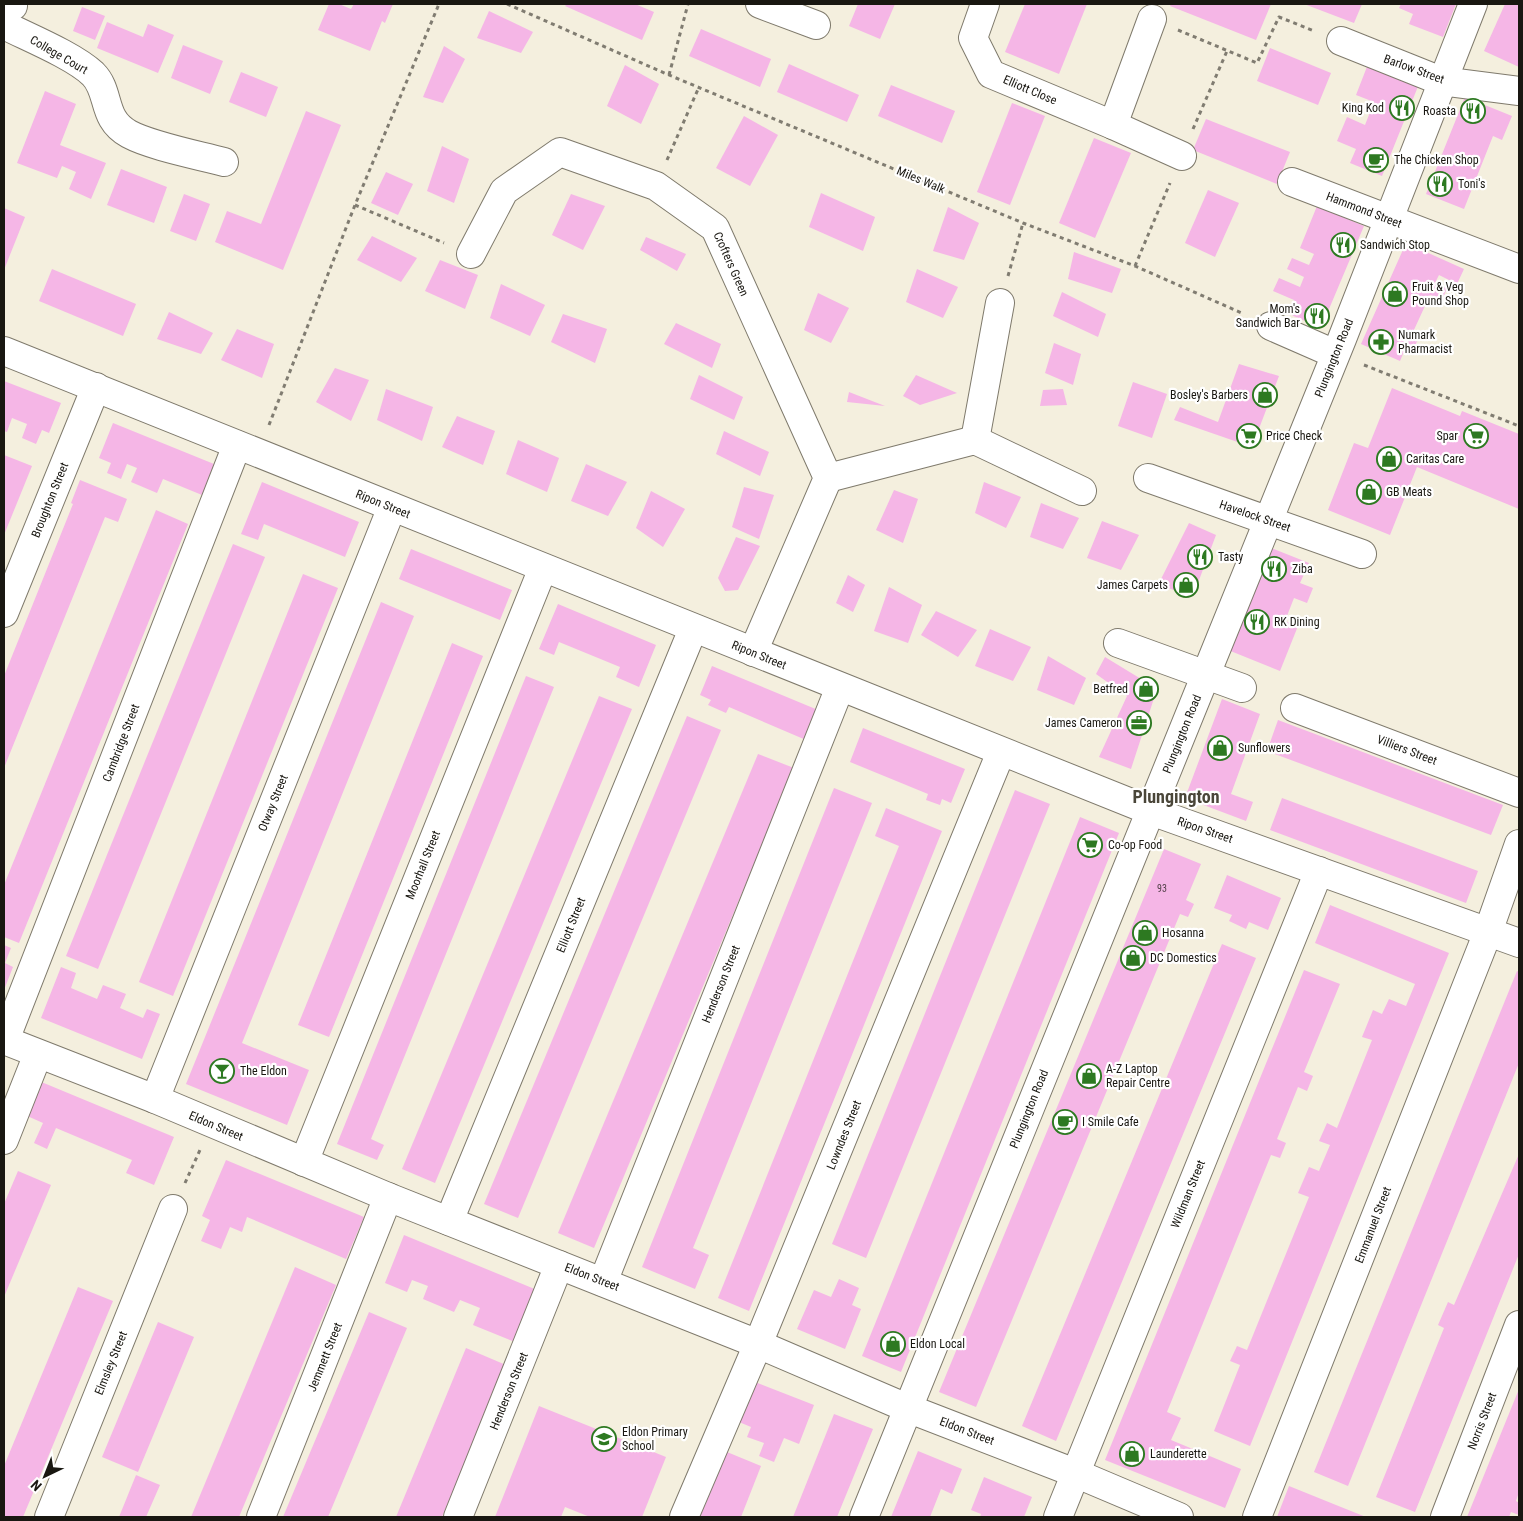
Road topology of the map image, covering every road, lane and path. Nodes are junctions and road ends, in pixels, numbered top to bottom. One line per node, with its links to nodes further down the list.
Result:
1 (439, 4): 20 (path)
2 (508, 4): 11 (path, Miles Walk)
3 (688, 4): 11 (path)
4 (760, 4): 9 (street)
5 (985, 4): 15 (street, Elliott Close)
6 (1473, 4): 12 (street, Plungington Road)
7 (9, 14): 17 (street, College Court)
8 (1152, 19): 10 (path); 15 (street)
9 (816, 25)
10 (1341, 42): 12 (street, Barlow Street)
11 (669, 75): 13 (path, Miles Walk)
12 (1441, 80): 14 (street, Barlow Street); 21 (street, Plungington Road)
13 (699, 87): 19 (path); 22 (path, Miles Walk)
14 (1519, 91)
15 (1113, 125): 16 (street, Elliott Close)
16 (1182, 156)
17 (224, 162)
18 (1292, 182): 21 (street, Hammond Street)
19 (656, 186): 23 (street, Crofters Green); 33 (street, Crofters Green)
20 (354, 205): 23 (path); 32 (path)
21 (1388, 219): 24 (street, Hammond Street); 28 (street, Plungington Road)
22 (1023, 223): 25 (path); 26 (path, Miles Walk)
23 (472, 254)
24 (1519, 269)
25 (1000, 303): 31 (street)
26 (1272, 326): 28 (street)
27 (4, 351): 29 (street, Ripon Street)
28 (1335, 354): 30 (path); 37 (street, Plungington Road)
29 (96, 387): 32 (street, Ripon Street); 40 (street, Broughton Street)
30 (1519, 426)
31 (975, 440): 33 (street); 35 (street)
32 (248, 449): 36 (street, Ripon Street); 55 (street, Cambridge Street)
33 (828, 478): 43 (street)
34 (1148, 478): 37 (street, Havelock Street)
35 (1082, 491)
36 (392, 507): 39 (street, Ripon Street); 57 (street, Otway Street)
37 (1267, 520): 38 (street, Havelock Street); 44 (street, Plungington Road)
38 (1362, 554)
39 (543, 568): 41 (street, Ripon Street); 60 (street, Moorhall Street)
40 (4, 613)
41 (693, 628): 43 (street, Ripon Street); 63 (street, Elliott Street)
42 (1118, 643): 44 (street)
43 (753, 652): 45 (street, Ripon Street)
44 (1205, 675): 46 (street); 50 (street, Plungington Road)
45 (840, 687): 48 (street, Ripon Street); 65 (street, Henderson Street)
46 (1242, 688)
47 (1295, 708): 49 (street, Villiers Street)
48 (1001, 752): 50 (street, Ripon Street); 67 (street, Lowndes Street)
49 (1519, 793)
50 (1151, 811): 52 (street, Ripon Street); 68 (street, Plungington Road)
51 (1519, 844): 53 (street)
52 (1319, 871): 53 (street, Ripon Street); 69 (street, Wildman Street)
53 (1488, 932): 54 (street, Ripon Street); 77 (street, Emmanuel Street)
54 (1519, 944)
55 (4, 1040): 56 (street, Eldon Street)
56 (38, 1054): 57 (street, Eldon Street); 59 (street)
57 (155, 1100): 58 (street, Eldon Street)
58 (212, 1124): 60 (street, Eldon Street); 62 (path)
59 (4, 1140)
60 (304, 1162): 61 (street, Eldon Street)
61 (388, 1197): 63 (street, Eldon Street); 71 (street, Jemmett Street)
62 (174, 1209): 70 (street, Elmsley Street)
63 (449, 1221): 64 (street, Eldon Street)
64 (560, 1265): 65 (street, Eldon Street); 72 (street, Henderson Street)
65 (603, 1282): 67 (street, Eldon Street)
66 (1519, 1325): 78 (street, Norris Street)
67 (758, 1344): 68 (street, Eldon Street); 73 (street, Lowndes Street)
68 (907, 1408): 69 (street, Eldon Street); 74 (street, Plungington Road)
69 (1074, 1473): 75 (street, Wildman Street); 76 (street, Eldon Street)
70 (49, 1517)
71 (261, 1517)
72 (458, 1517)
73 (684, 1517)
74 (864, 1517)
75 (1058, 1517)
76 (1179, 1517)
77 (1258, 1517)
78 (1444, 1517)

